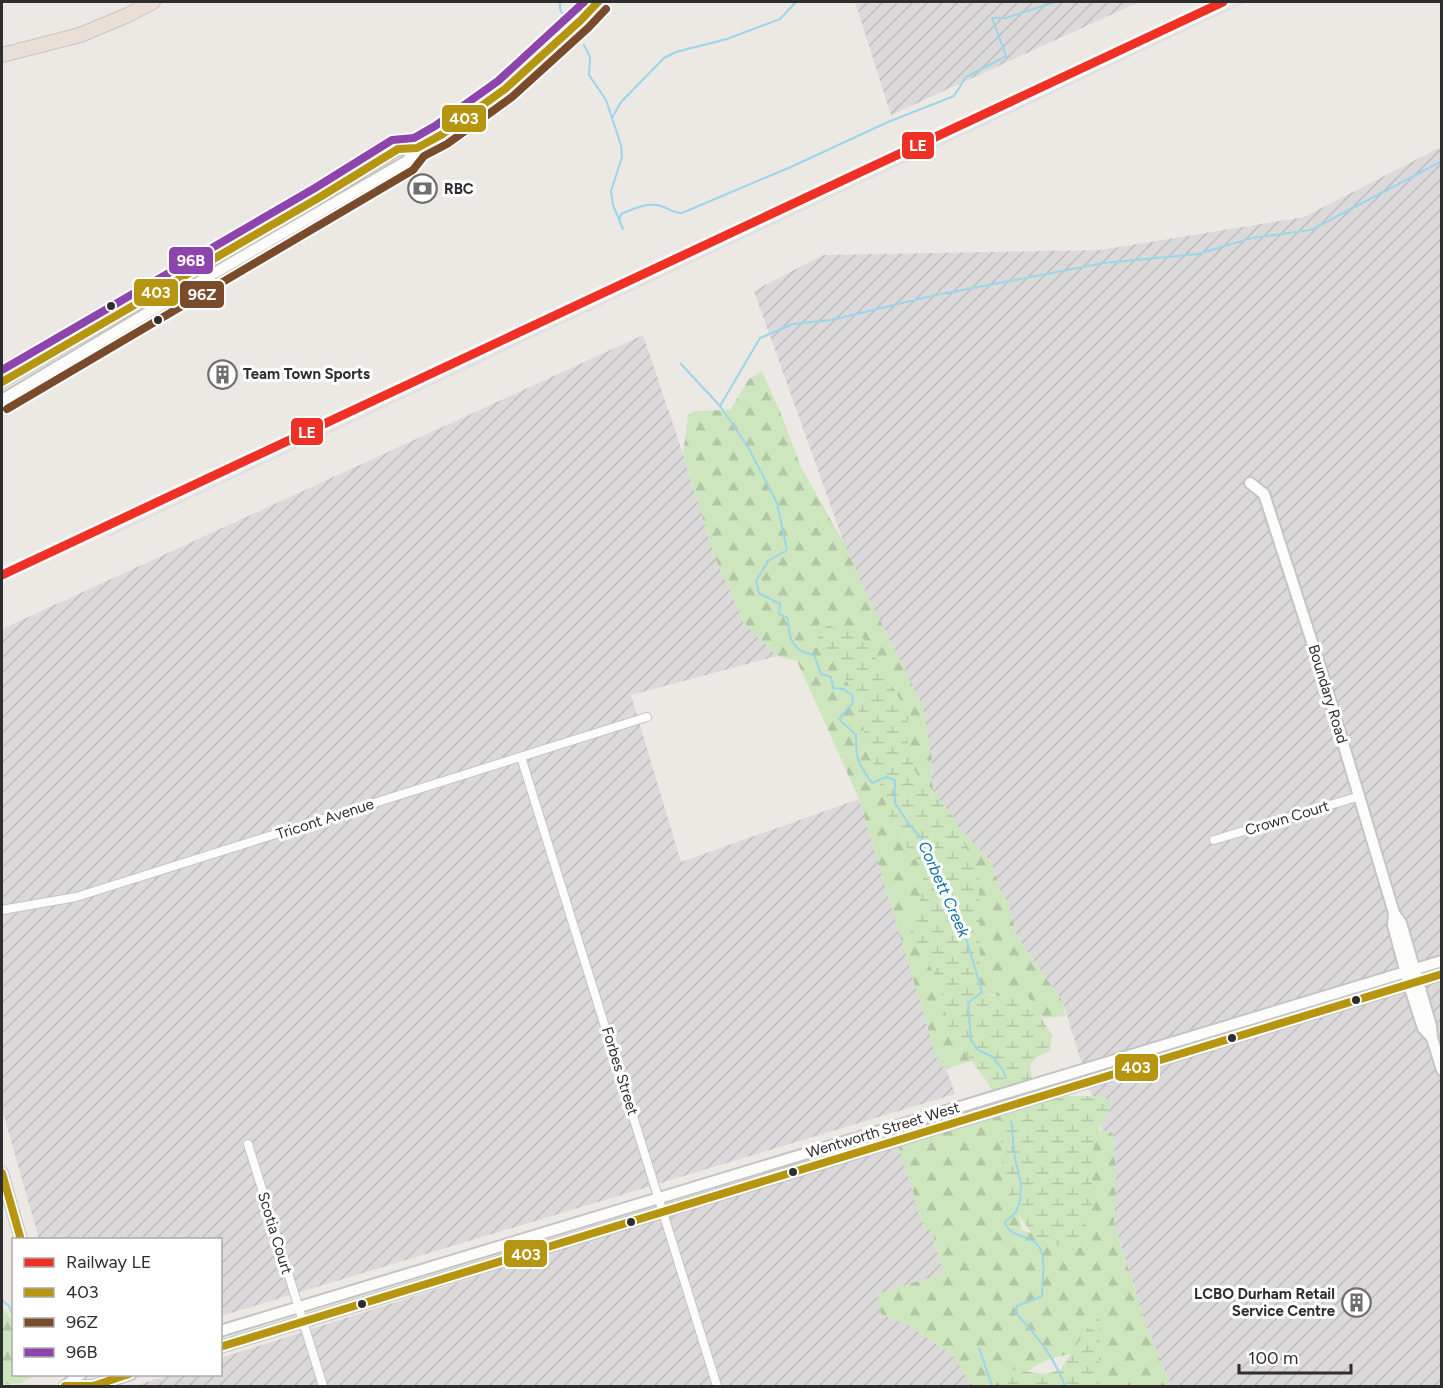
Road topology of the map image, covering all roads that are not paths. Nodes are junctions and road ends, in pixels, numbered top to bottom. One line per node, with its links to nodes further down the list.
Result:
1 (153, 2): 3 (highway)
2 (598, 2): 4 (main road)
3 (2, 55)
4 (417, 148): 5 (main road); 6 (main road)
5 (2, 382)
6 (2, 400)
7 (1250, 483): 10 (main road, Boundary Road)
8 (647, 717): 9 (street, Tricont Avenue)
9 (521, 757): 12 (street, Tricont Avenue); 20 (street, Forbes Street)
10 (1360, 796): 11 (street, Crown Court); 14 (main road, Boundary Road)
11 (1214, 840)
12 (2, 910)
13 (1442, 961): 14 (main road, Wentworth Street West)
14 (1410, 971): 16 (main road, Boundary Road); 20 (main road, Wentworth Street West)
15 (1442, 974): 16 (main road, Wentworth Street West)
16 (1414, 983): 17 (main road, Boundary Road); 21 (main road, Wentworth Street West)
17 (1442, 1070)
18 (248, 1144): 23 (street, Scotia Court)
19 (2, 1173): 22 (main road)
20 (659, 1198): 21 (street, Forbes Street); 23 (main road, Wentworth Street West)
21 (664, 1213): 24 (main road, Wentworth Street West); 31 (street, Forbes Street)
22 (21, 1238)
23 (297, 1308): 24 (street, Scotia Court); 25 (main road, Wentworth Street West)
24 (302, 1322): 26 (main road, Wentworth Street West); 30 (street, Scotia Court)
25 (222, 1330)
26 (222, 1346)
27 (78, 1376): 29 (main road)
28 (125, 1376): 29 (main road)
29 (64, 1386)
30 (323, 1386)
31 (717, 1386)

